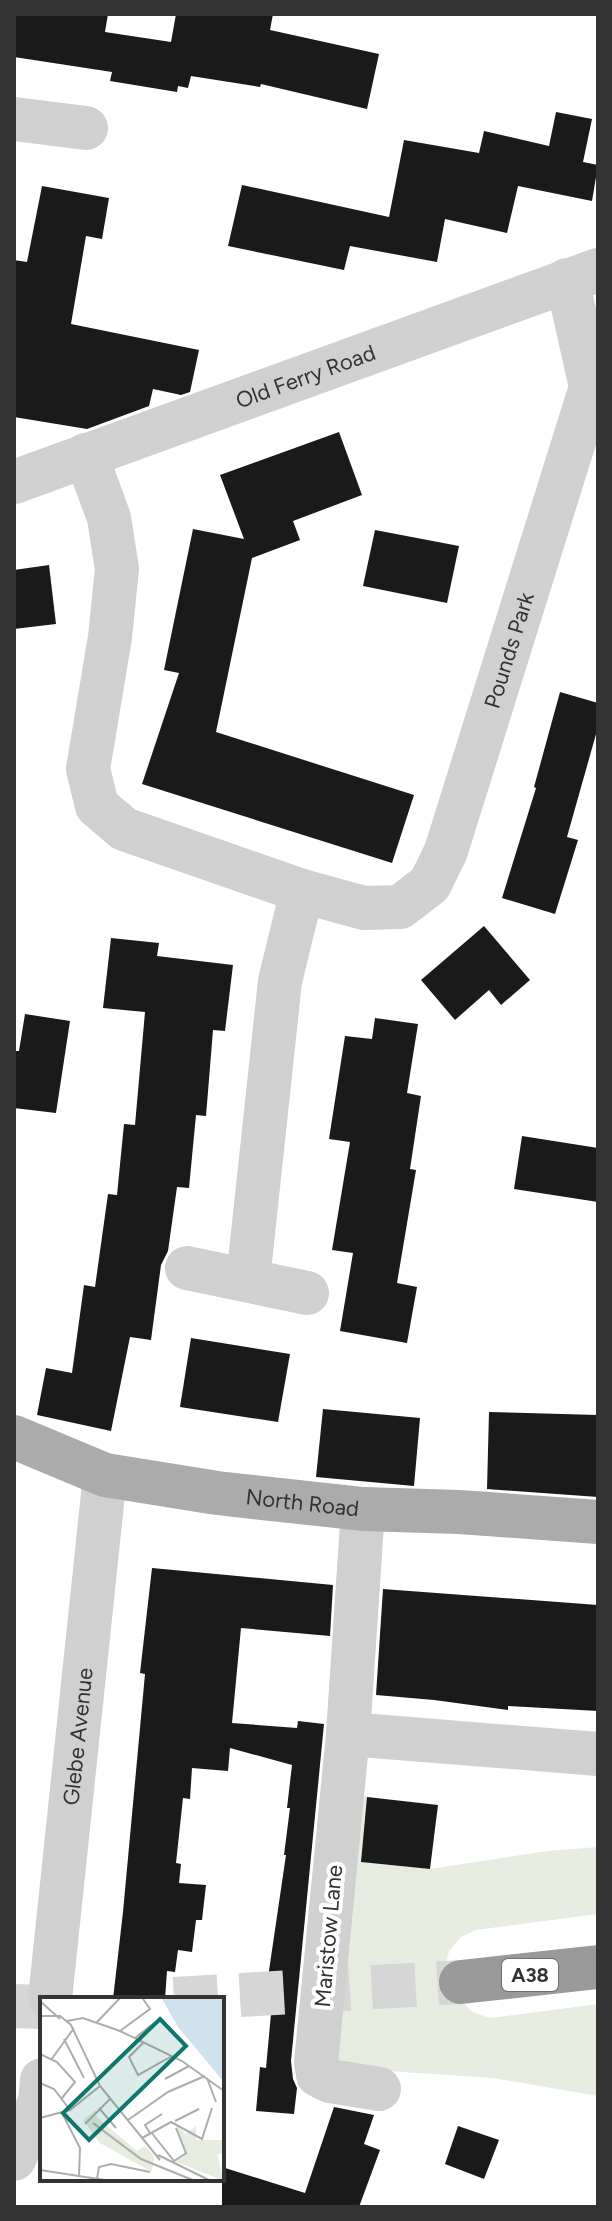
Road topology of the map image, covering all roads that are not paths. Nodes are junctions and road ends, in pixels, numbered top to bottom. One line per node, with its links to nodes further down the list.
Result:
1 (14, 119): 2 (street)
2 (86, 128)
3 (582, 275): 4 (street, Old Ferry Road); 6 (street, Pounds Park)
4 (86, 455): 5 (street, Old Ferry Road); 6 (street, Pounds Park)
5 (14, 482)
6 (302, 891): 8 (street)
7 (187, 1268): 8 (street)
8 (248, 1280): 9 (street)
9 (307, 1293)
10 (14, 1437): 11 (main road, North Road)
11 (105, 1475): 12 (main road, North Road); 18 (street, Glebe Avenue)
12 (363, 1509): 13 (main road, North Road); 14 (street, Maristow Lane)
13 (598, 1522)
14 (348, 1734): 15 (street); 19 (street, Maristow Lane)
15 (598, 1754)
16 (598, 1967): 17 (highway, A38)
17 (461, 1982)
18 (50, 1997)
19 (379, 2089)
20 (32, 2093): 21 (street)
21 (14, 2159)

